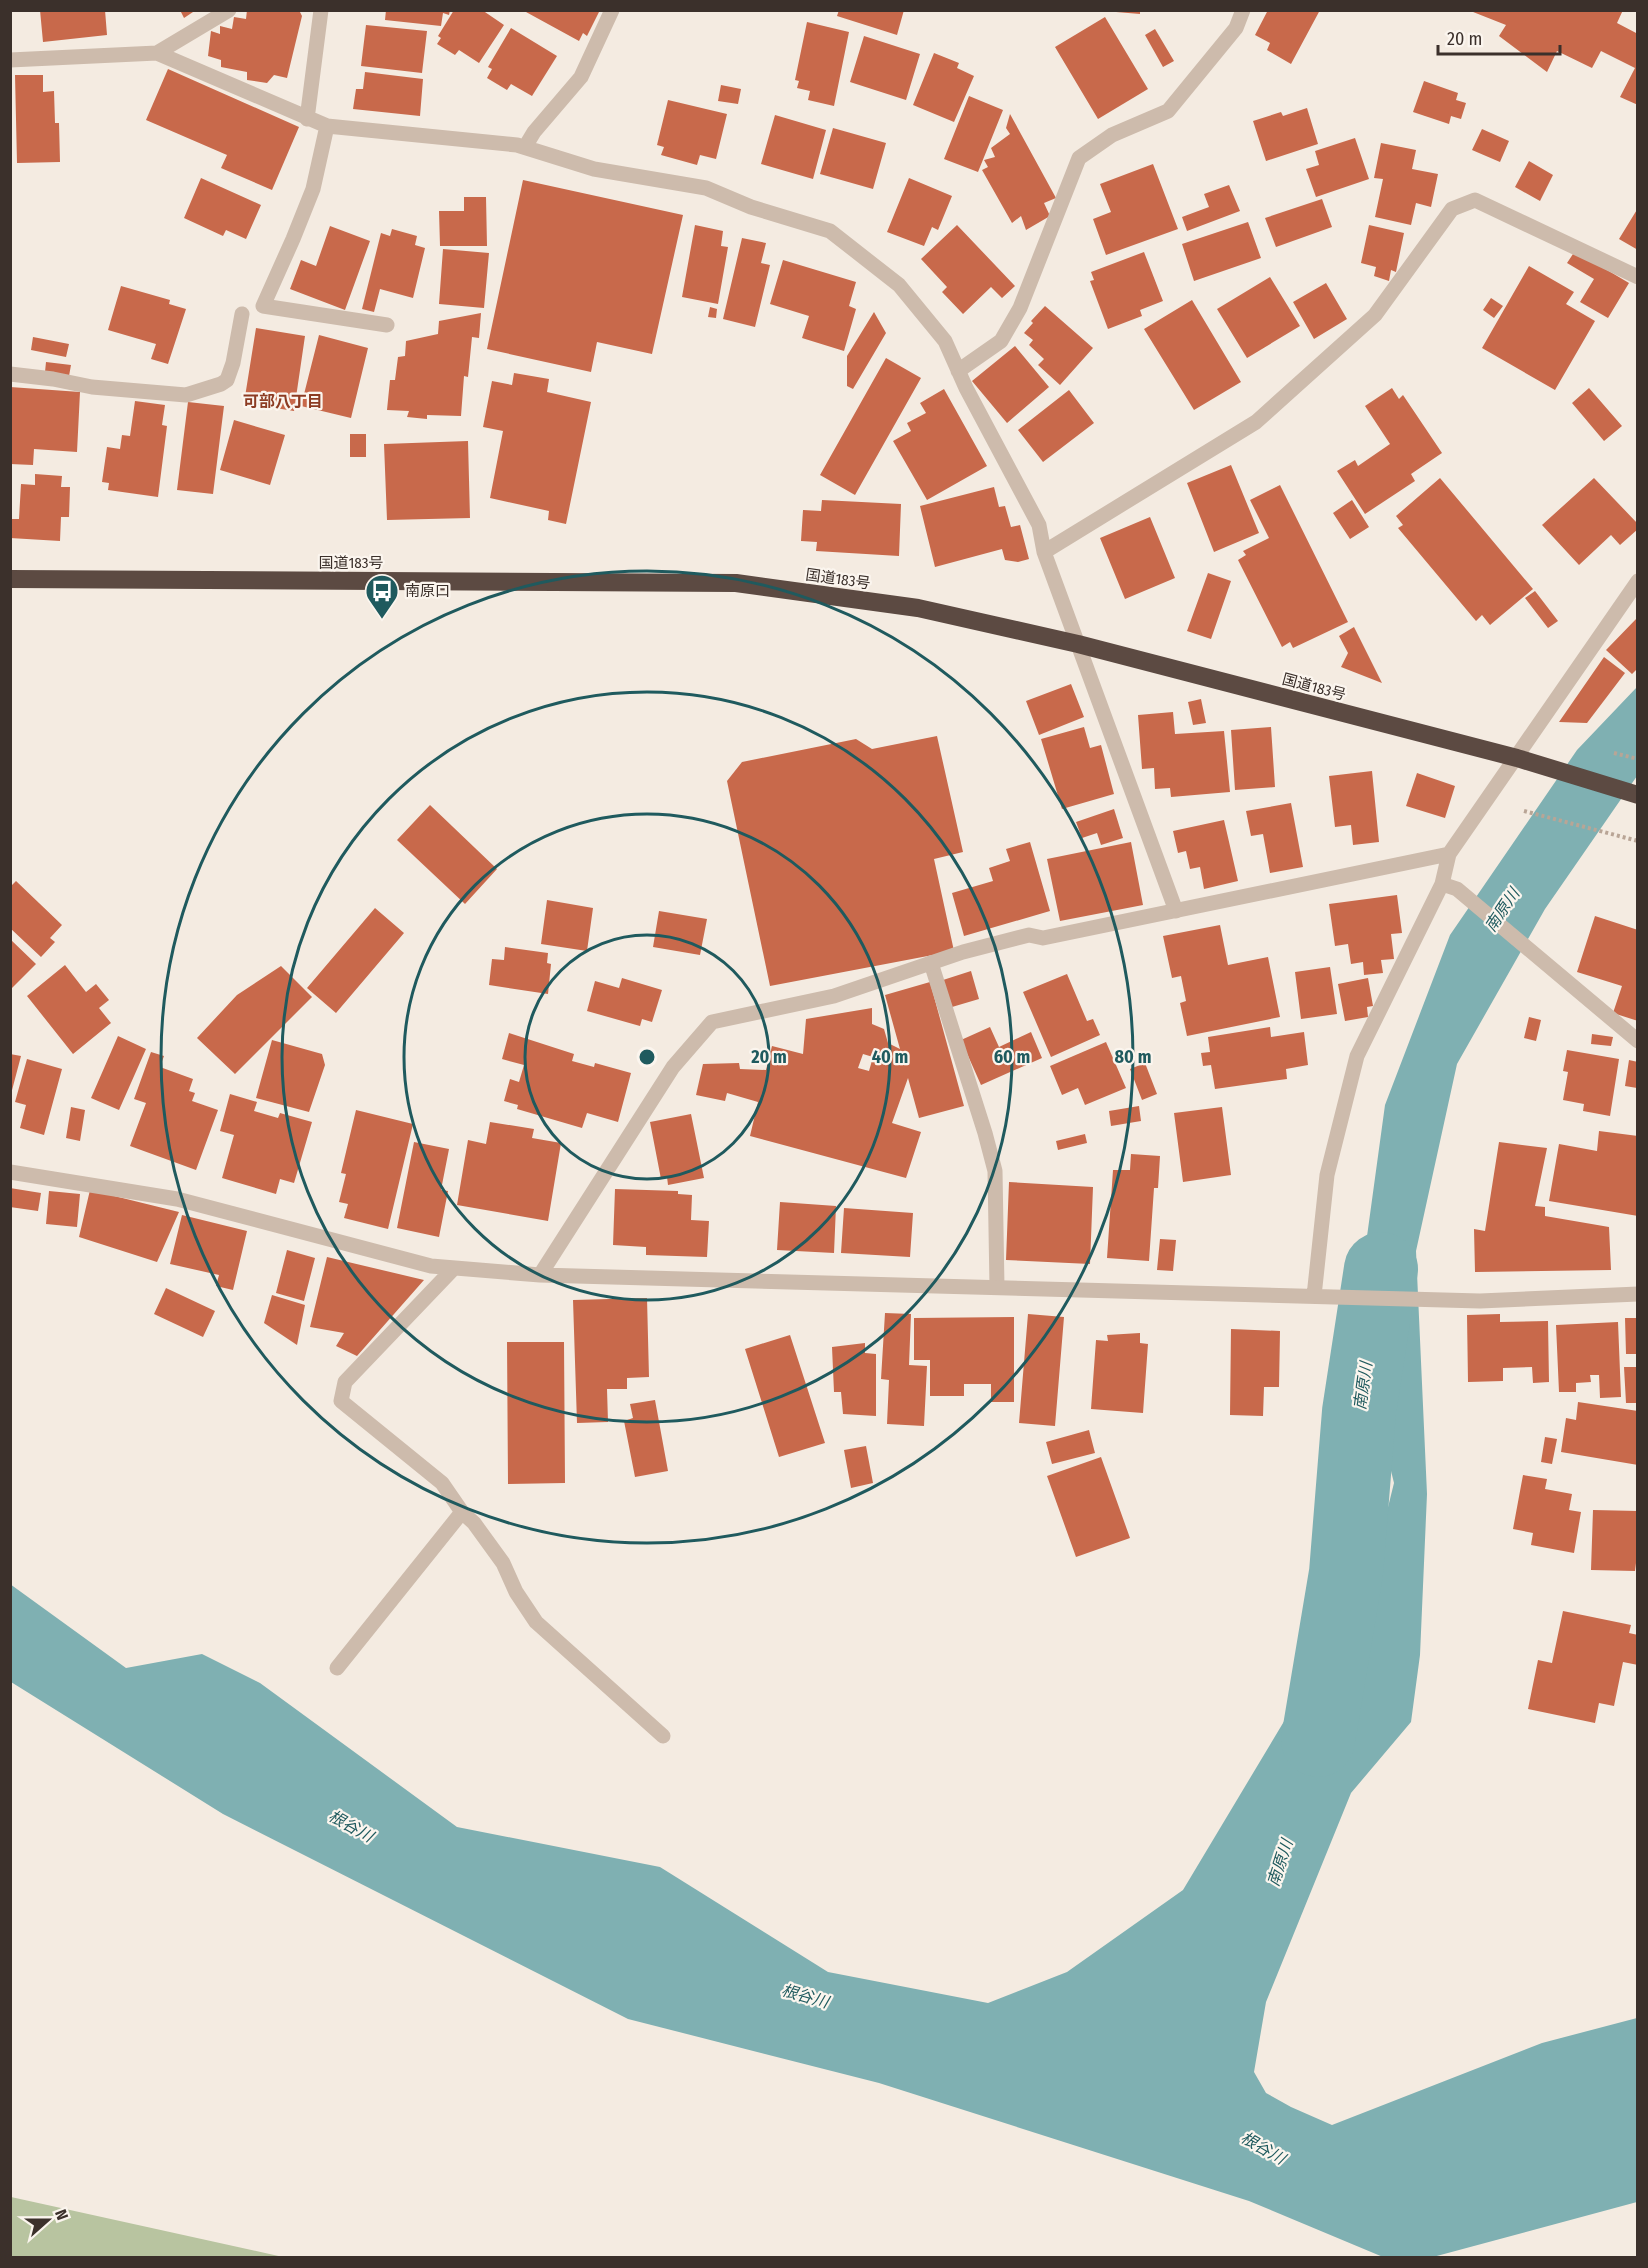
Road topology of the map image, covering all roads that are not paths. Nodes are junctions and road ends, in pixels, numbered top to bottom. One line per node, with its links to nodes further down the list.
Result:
1 (229, 10): 5 (street)
2 (321, 10): 7 (street)
3 (612, 10): 9 (street)
4 (1243, 10): 13 (street)
5 (157, 53): 6 (street); 7 (street)
6 (10, 60)
7 (307, 119): 8 (street)
8 (327, 126): 9 (street); 12 (street)
9 (525, 147): 13 (street)
10 (1638, 277): 15 (street)
11 (242, 314): 14 (street)
12 (387, 325)
13 (958, 371): 15 (street)
14 (10, 374)
15 (1044, 552): 18 (street)
16 (10, 579): 18 (highway, 国道183号)
17 (1638, 581): 19 (street)
18 (1078, 644): 19 (highway, 国道183号); 23 (street)
19 (1517, 758): 20 (highway, 国道183号); 21 (street)
20 (1638, 795)
21 (1449, 854): 22 (street); 23 (street)
22 (1442, 884): 25 (street); 31 (street)
23 (1176, 911): 24 (street)
24 (931, 963): 28 (street); 29 (street)
25 (1638, 1041)
26 (10, 1172): 27 (street)
27 (454, 1268): 28 (street); 32 (street)
28 (540, 1275): 29 (street)
29 (998, 1287): 31 (street)
30 (1638, 1294): 31 (street)
31 (1319, 1297)
32 (462, 1512): 33 (street); 34 (street)
33 (337, 1668)
34 (663, 1736)

